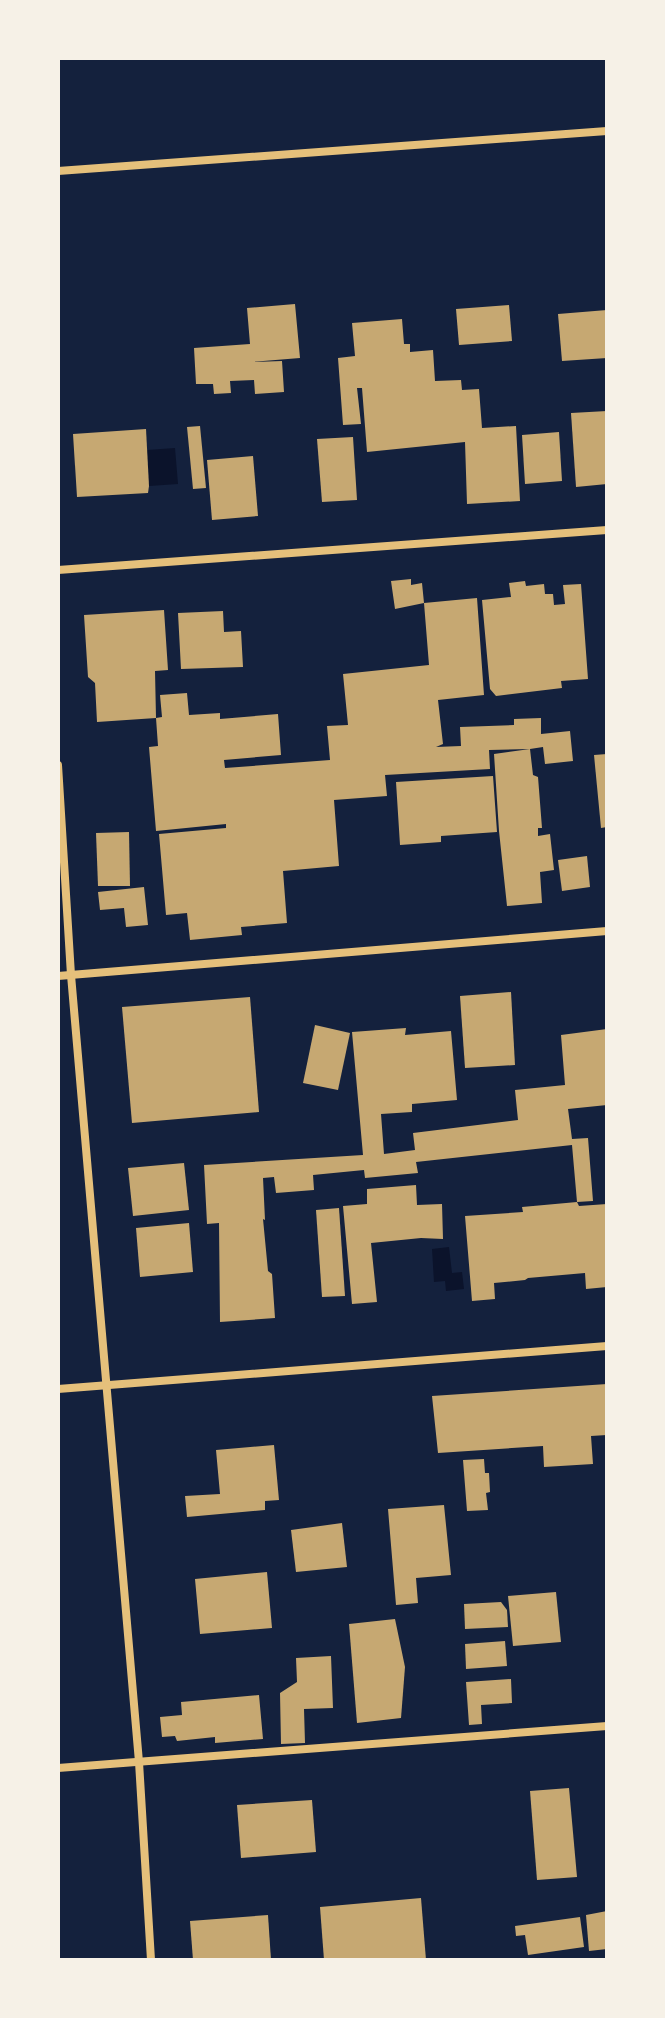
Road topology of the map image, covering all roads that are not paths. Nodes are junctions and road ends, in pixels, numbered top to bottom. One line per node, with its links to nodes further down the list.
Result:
1 (607, 131): 2 (street)
2 (58, 171)
3 (607, 530): 4 (street)
4 (58, 570)
5 (58, 765): 7 (street)
6 (607, 931): 7 (street)
7 (71, 975): 8 (street); 10 (street)
8 (58, 976)
9 (607, 1346): 10 (street)
10 (106, 1386): 11 (street); 13 (street)
11 (58, 1389)
12 (607, 1726): 13 (street)
13 (139, 1762): 14 (street); 15 (street)
14 (58, 1768)
15 (151, 1960)

